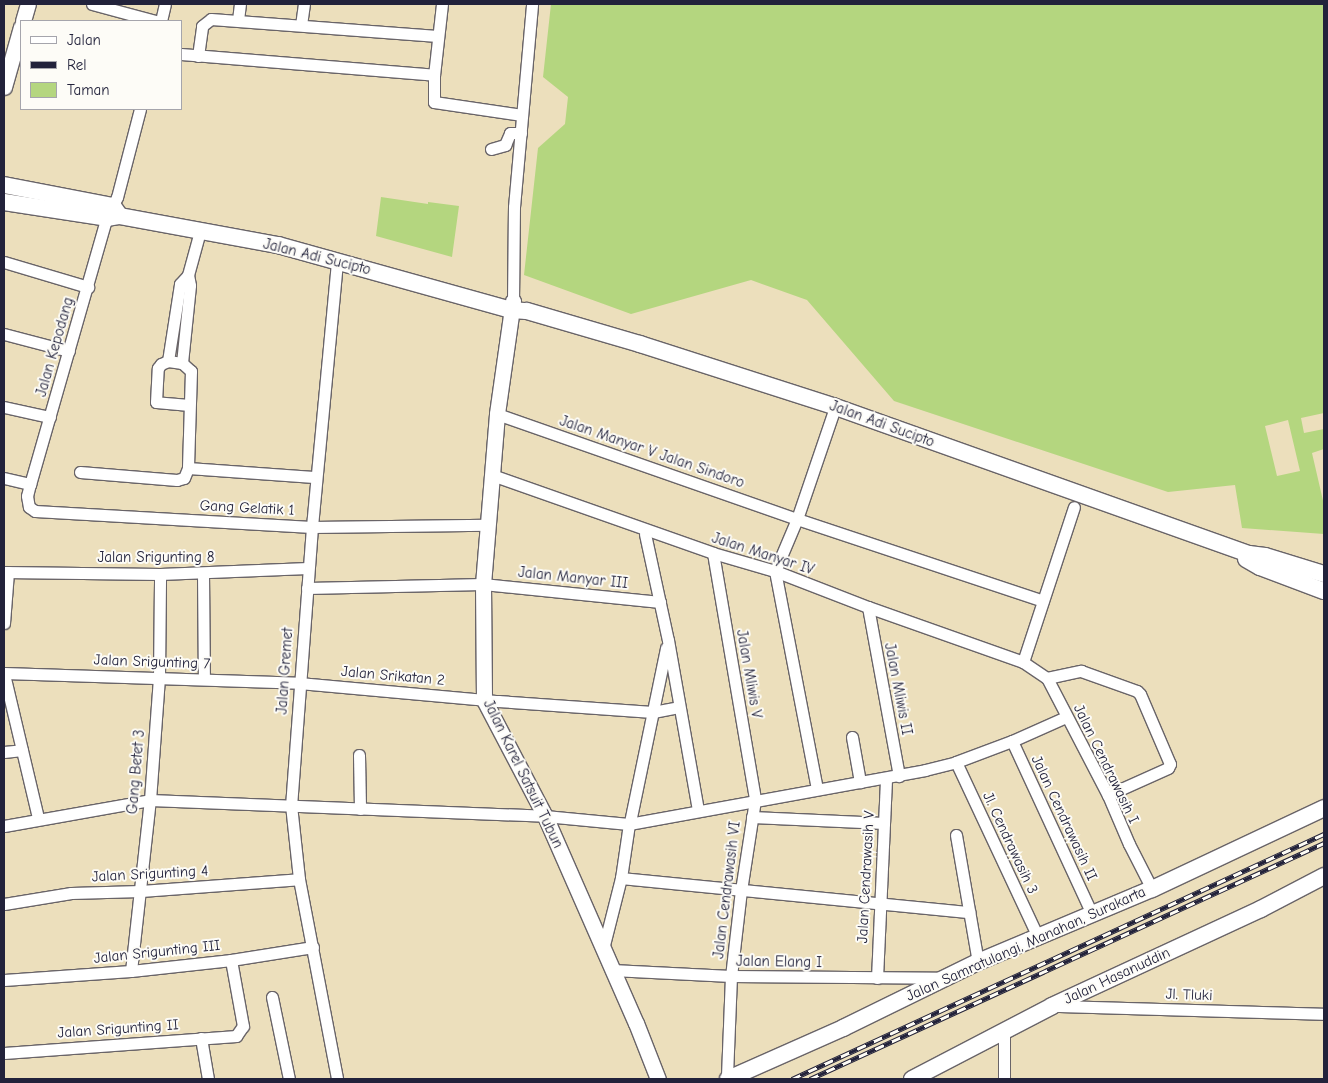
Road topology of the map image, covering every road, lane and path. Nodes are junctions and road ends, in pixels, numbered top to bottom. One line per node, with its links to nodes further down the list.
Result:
1 (28, 4): 8 (street)
2 (92, 4): 9 (street)
3 (165, 4): 10 (street)
4 (240, 4): 11 (street)
5 (304, 4): 12 (street)
6 (442, 4): 14 (street)
7 (532, 4): 21 (street)
8 (23, 20)
9 (151, 20)
10 (161, 20)
11 (238, 20): 12 (street); 17 (street)
12 (301, 25): 14 (street)
13 (20, 35): 15 (street)
14 (438, 36): 18 (street)
15 (18, 51): 19 (street)
16 (182, 54): 17 (street)
17 (198, 56): 18 (street)
18 (434, 75): 21 (street)
19 (4, 87)
20 (140, 110): 26 (street, Jalan Kepodang)
21 (522, 115): 22 (street)
22 (521, 133): 23 (street); 32 (street)
23 (491, 149)
24 (4, 185): 26 (main road, Jalan Adi Sucipto)
25 (4, 202): 26 (main road, Jalan Adi Sucipto)
26 (113, 213): 27 (main road, Jalan Adi Sucipto); 31 (street, Jalan Kepodang)
27 (200, 231): 29 (main road, Jalan Adi Sucipto); 30 (street)
28 (4, 262): 31 (street)
29 (337, 262): 32 (main road, Jalan Adi Sucipto); 51 (street, Jalan Gremet)
30 (188, 275): 35 (street); 36 (street)
31 (88, 287): 34 (street, Jalan Kepodang)
32 (512, 305): 39 (main road, Jalan Adi Sucipto); 40 (street, Jalan Karel Satsuit Tubun); 54 (main road, Jalan Adi Sucipto)
33 (4, 334): 34 (street)
34 (69, 351): 41 (street, Jalan Kepodang)
35 (168, 362): 36 (street); 37 (street)
36 (182, 363): 37 (street)
37 (189, 405): 42 (street)
38 (4, 407): 41 (street)
39 (833, 413): 49 (street); 54 (main road, Jalan Adi Sucipto)
40 (497, 414): 44 (street, Jalan Karel Satsuit Tubun); 49 (street, Jalan Manyar V Jalan Sindoro)
41 (50, 417): 47 (street, Jalan Kepodang)
42 (188, 468): 43 (street); 45 (street)
43 (80, 472)
44 (492, 475): 50 (street, Jalan Karel Satsuit Tubun); 53 (street, Jalan Manyar IV)
45 (314, 477)
46 (4, 478): 47 (street)
47 (30, 484): 51 (street, Gang Gelatik 1)
48 (1074, 507): 65 (street)
49 (797, 519): 56 (street); 65 (street, Jalan Manyar V Jalan Sindoro)
50 (488, 525): 51 (street, Gang Gelatik 1); 62 (street, Jalan Karel Satsuit Tubun)
51 (312, 527): 55 (street, Jalan Gremet)
52 (645, 534): 66 (street)
53 (713, 553): 56 (street, Jalan Manyar IV); 92 (street, Jalan Mliwis V)
54 (1251, 557): 60 (main road, Jalan Adi Sucipto); 61 (main road); 64 (main road, Jalan Adi Sucipto)
55 (308, 568): 58 (street, Jalan Srigunting 8); 63 (street, Jalan Gremet)
56 (775, 571): 67 (street, Jalan Manyar IV); 89 (street)
57 (6, 572): 59 (street, Jalan Srigunting 8); 68 (street)
58 (203, 573): 59 (street, Jalan Srigunting 8); 74 (street)
59 (160, 574): 72 (street, Gang Betet 3)
60 (1324, 574)
61 (1324, 582)
62 (483, 584): 63 (street, Jalan Manyar III); 66 (street, Jalan Manyar III); 76 (street, Jalan Karel Satsuit Tubun)
63 (307, 588): 75 (street, Jalan Gremet)
64 (1324, 591)
65 (1043, 601): 70 (street)
66 (660, 602): 69 (street)
67 (868, 607): 70 (street, Jalan Manyar IV); 86 (street, Jalan Mliwis II)
68 (4, 623)
69 (668, 640): 77 (street); 78 (street)
70 (1023, 662): 73 (street)
71 (4, 674): 72 (street, Jalan Srigunting 7); 82 (street)
72 (159, 677): 74 (street, Jalan Srigunting 7); 91 (street, Gang Betet 3)
73 (1047, 678): 79 (street, Jalan Cendrawasih I); 90 (street)
74 (204, 679): 75 (street, Jalan Srigunting 7)
75 (299, 683): 76 (street, Jalan Srikatan 2); 93 (street, Jalan Gremet)
76 (484, 700): 78 (street, Jalan Srikatan 2); 97 (street, Jalan Karel Satsuit Tubun)
77 (679, 707): 78 (street, Jalan Srikatan 2); 96 (street)
78 (653, 712): 101 (street)
79 (1066, 717): 81 (street); 90 (street, Jalan Cendrawasih I)
80 (852, 737): 88 (street)
81 (1012, 741): 85 (street); 112 (street, Jalan Cendrawasih II)
82 (22, 750): 83 (street); 99 (street)
83 (4, 752)
84 (359, 755): 95 (street)
85 (956, 762): 86 (street); 114 (street, Jl. Cendrawasih 3)
86 (900, 776): 87 (street)
87 (886, 778): 88 (street); 100 (street, Jalan Cendrawasih V)
88 (860, 782): 89 (street)
89 (817, 789): 92 (street)
90 (1108, 795): 107 (street, Jalan Cendrawasih I)
91 (150, 800): 93 (street); 99 (street); 109 (street, Gang Betet 3)
92 (755, 800): 96 (street); 98 (street, Jalan Cendrawasih VI)
93 (291, 806): 95 (street); 106 (street, Jalan Gremet)
94 (1324, 808): 107 (main road, Jalan Samratulangi, Manahan, Surakarta)
95 (360, 809): 97 (street)
96 (698, 810): 101 (street)
97 (545, 816): 101 (street); 116 (street, Jalan Karel Satsuit Tubun)
98 (752, 817): 100 (street); 108 (street, Jalan Cendrawasih VI)
99 (38, 818): 102 (street)
100 (884, 822): 111 (street, Jalan Cendrawasih V)
101 (630, 823): 105 (street)
102 (4, 826)
103 (956, 835): 113 (street)
104 (1324, 876): 126 (main road, Jalan Hasanuddin)
105 (621, 878): 108 (street); 116 (street)
106 (300, 879): 109 (street, Jalan Srigunting 4); 115 (street, Jalan Gremet)
107 (1152, 889): 114 (main road, Jalan Samratulangi, Manahan, Surakarta)
108 (741, 890): 111 (street); 121 (street, Jalan Cendrawasih VI)
109 (141, 891): 110 (street, Jalan Srigunting 4); 120 (street, Gang Betet 3)
110 (4, 904)
111 (880, 904): 113 (street); 122 (street, Jalan Cendrawasih V)
112 (1089, 908)
113 (969, 912): 118 (street)
114 (1038, 937): 118 (main road, Jalan Samratulangi, Manahan, Surakarta)
115 (312, 947): 117 (street, Jalan Srigunting III); 134 (street, Jalan Gremet)
116 (603, 949): 119 (street, Jalan Karel Satsuit Tubun)
117 (231, 960): 120 (street, Jalan Srigunting III); 129 (street, Jalan Srigunting II)
118 (978, 962): 123 (main road, Jalan Samratulangi, Manahan, Surakarta)
119 (612, 970): 121 (street, Jalan Elang I); 135 (street, Jalan Karel Satsuit Tubun)
120 (131, 971): 124 (street, Jalan Srigunting III)
121 (731, 976): 122 (street, Jalan Elang I); 131 (street, Jalan Cendrawasih VI)
122 (877, 978): 123 (street, Jalan Elang I)
123 (946, 978): 131 (main road, Jalan Samratulangi, Manahan, Surakarta)
124 (4, 980)
125 (272, 997): 133 (street)
126 (1052, 1006): 127 (street, Jl. Tluki); 128 (main road, Jalan Hasanuddin)
127 (1324, 1014)
128 (1004, 1032): 136 (main road, Jalan Hasanuddin); 137 (street)
129 (201, 1038): 130 (street, Jalan Srigunting II); 132 (street)
130 (4, 1054)
131 (727, 1077)
132 (208, 1079)
133 (287, 1079)
134 (337, 1079)
135 (658, 1079)
136 (912, 1079)
137 (1004, 1079)

